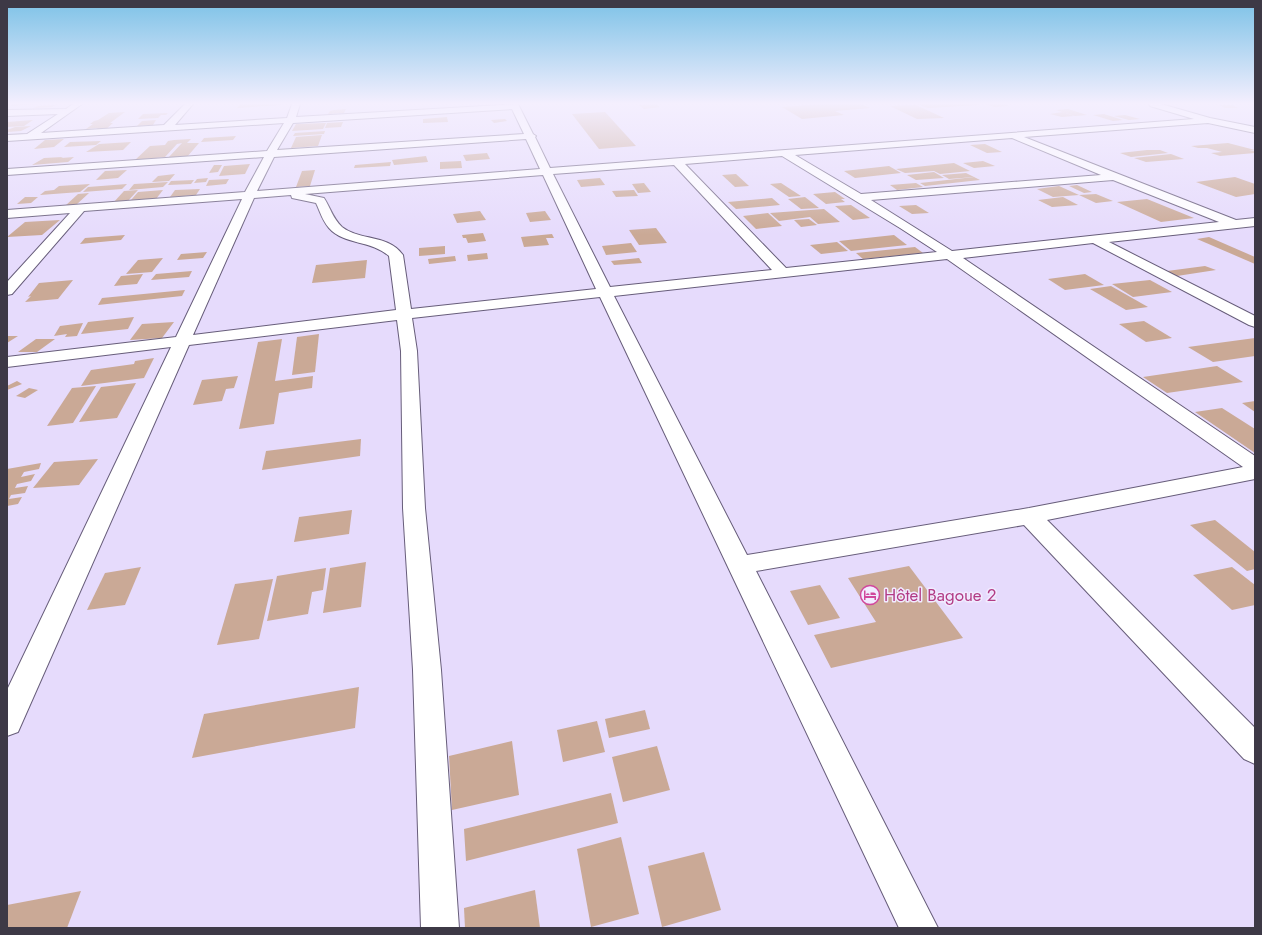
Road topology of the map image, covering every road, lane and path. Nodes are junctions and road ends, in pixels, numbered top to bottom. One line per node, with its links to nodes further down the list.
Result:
1 (273, 148): 7 (street)
2 (362, 148): 7 (street)
3 (536, 148): 9 (street)
4 (852, 148): 6 (street)
5 (1043, 148): 11 (street)
6 (784, 153): 8 (street); 13 (street)
7 (269, 154): 10 (street); 12 (street)
8 (676, 161): 9 (street); 21 (street)
9 (547, 171): 12 (street); 23 (street)
10 (7, 172)
11 (1116, 177): 13 (street); 17 (street)
12 (257, 194): 14 (street); 24 (street); 26 (street)
13 (859, 198): 20 (street)
14 (81, 208): 15 (street); 22 (street)
15 (7, 214)
16 (1255, 222): 17 (street)
17 (1234, 224): 18 (street); 19 (street)
18 (1255, 233)
19 (1094, 239): 20 (street); 25 (street)
20 (950, 255): 21 (street); 28 (street)
21 (783, 273): 23 (street)
22 (7, 291)
23 (605, 293): 24 (street); 31 (street)
24 (404, 314): 26 (street); 34 (street)
25 (1255, 322)
26 (182, 341): 27 (street); 32 (street)
27 (7, 362)
28 (1255, 466)
29 (1255, 472): 30 (street)
30 (1029, 516): 31 (street); 33 (street)
31 (740, 565): 35 (street)
32 (7, 722)
33 (1255, 749)
34 (440, 928)
35 (919, 928)

